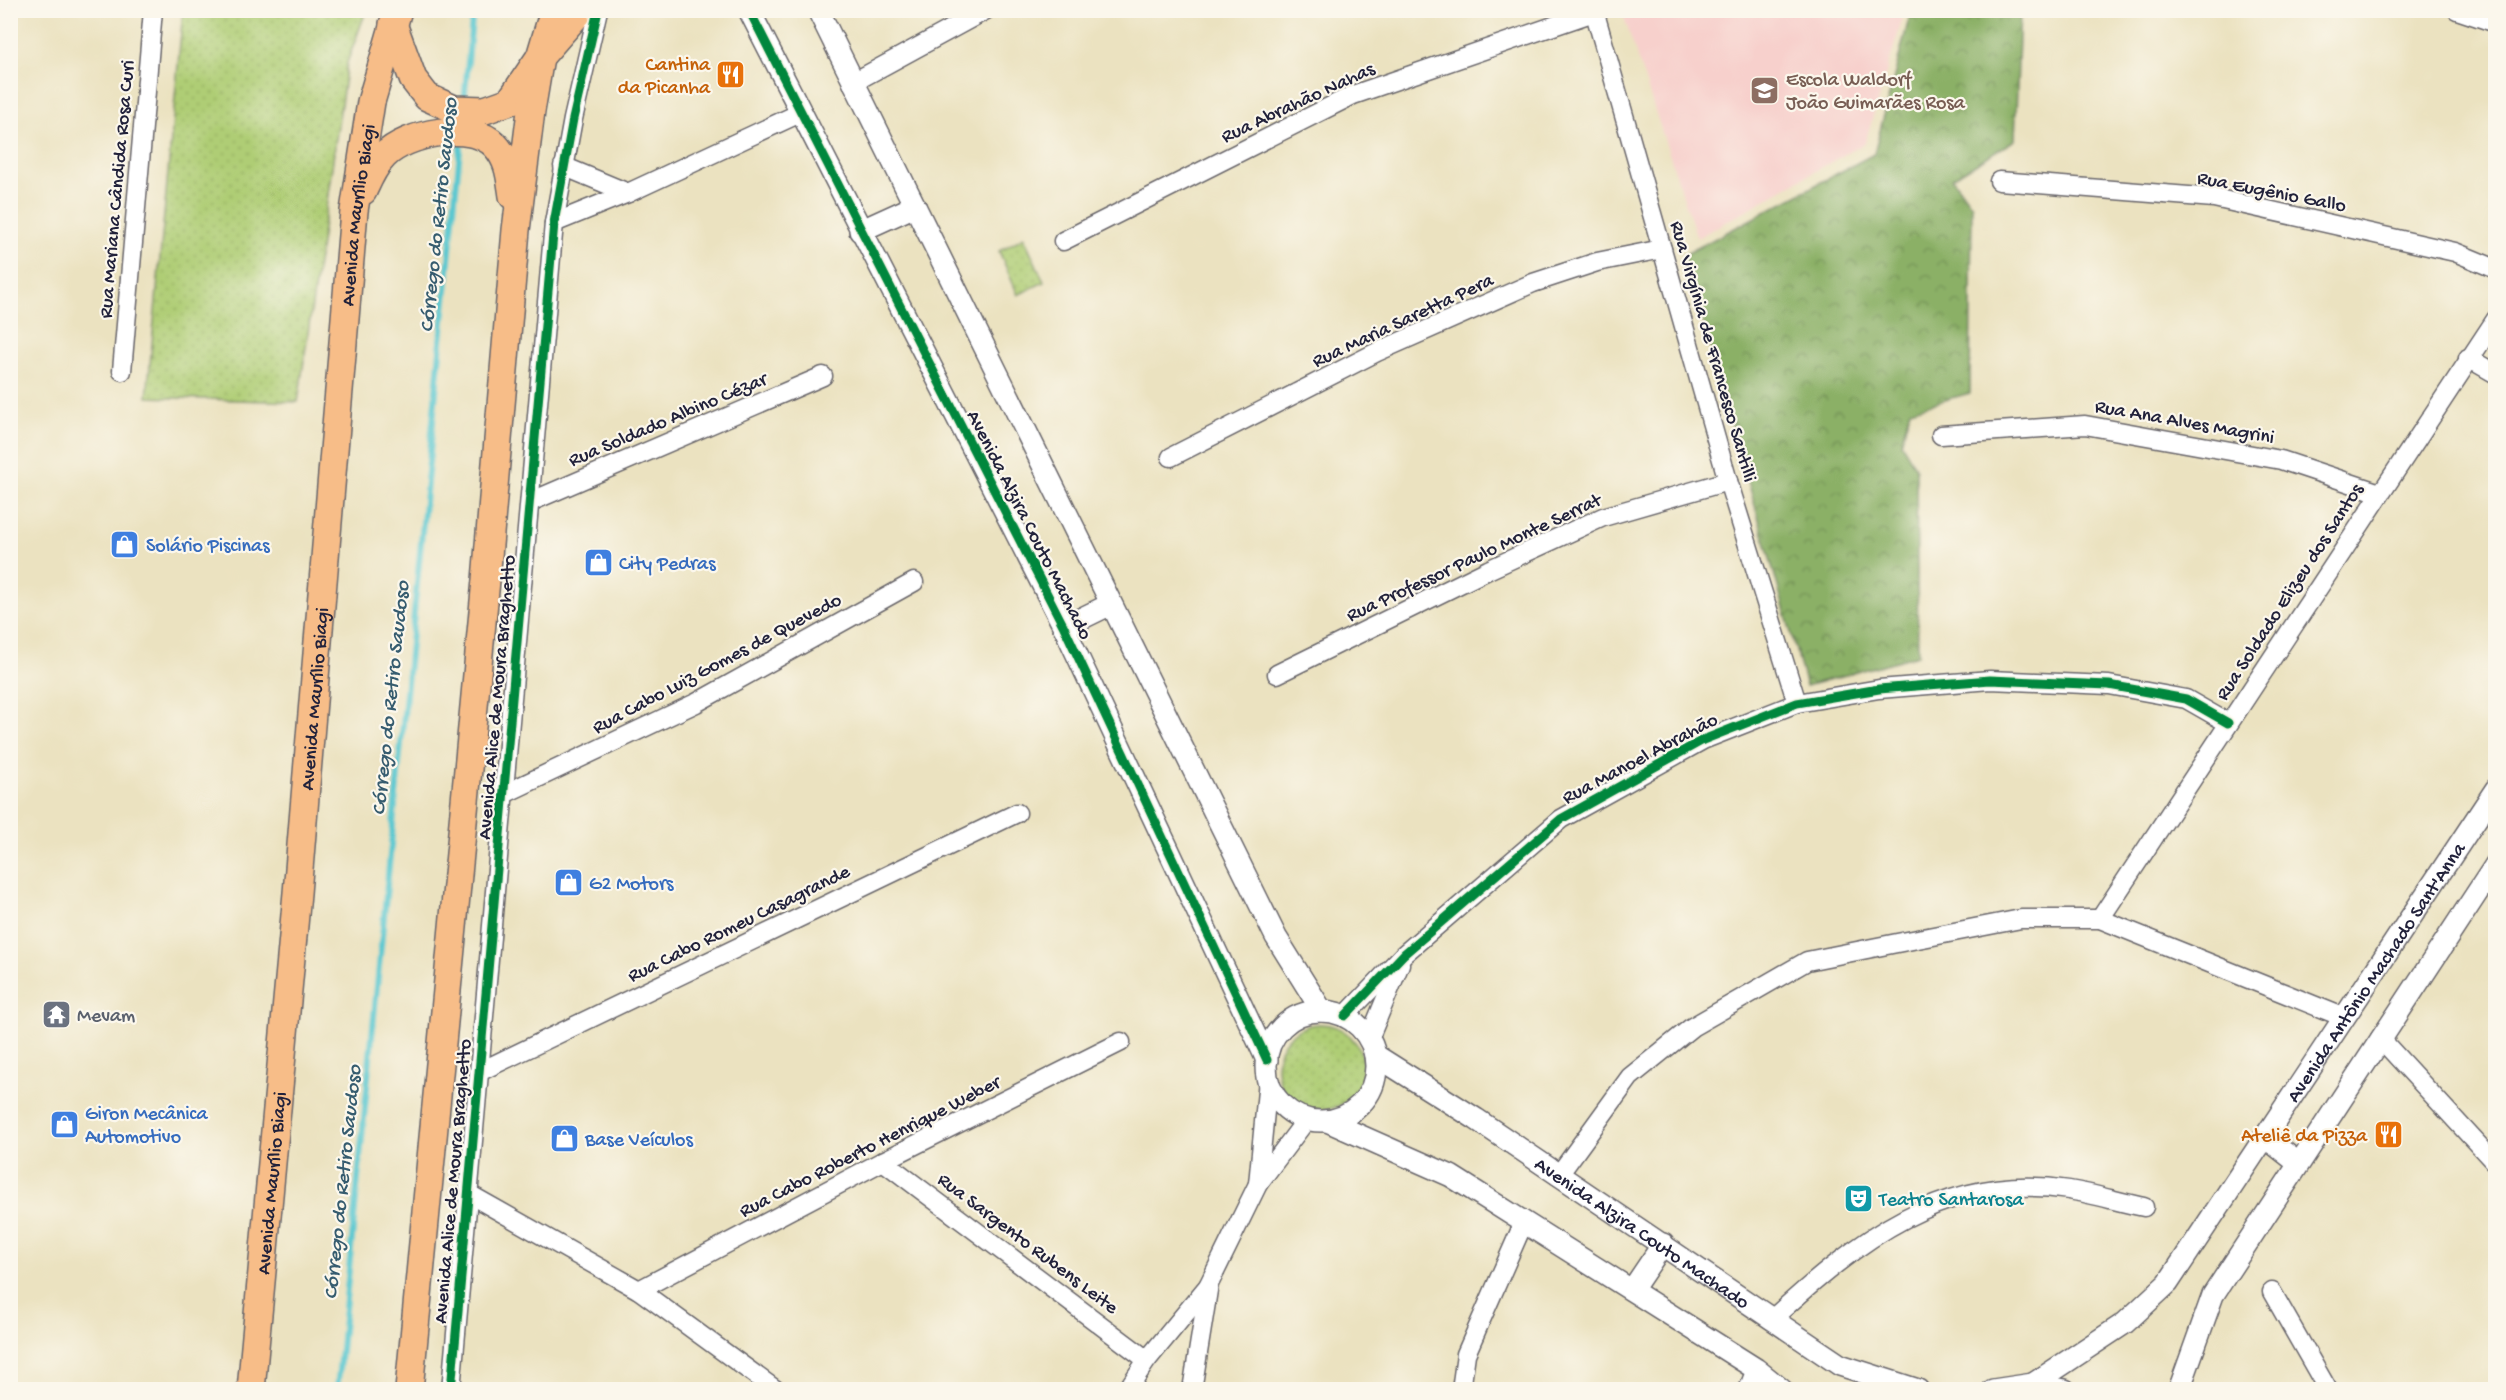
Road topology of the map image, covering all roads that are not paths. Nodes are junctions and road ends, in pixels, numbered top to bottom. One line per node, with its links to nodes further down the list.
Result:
1 (153, 10): 28 (street, Rua Mariana Cândida Rosa Curi)
2 (554, 10): 12 (main road)
3 (581, 10): 12 (main road)
4 (598, 10): 15 (street, Avenida Alice de Moura Braghetto)
5 (749, 10): 14 (street, Avenida Alzira Couto Machado)
6 (818, 10): 13 (street, Avenida Alzira Couto Machado)
7 (986, 10): 13 (street)
8 (2457, 10): 11 (street)
9 (1594, 11): 23 (street, Rua Abrahão Nahas); 24 (street, Rua Virgínia de Francesco Santilli)
10 (395, 17): 12 (main road); 19 (main road, Avenida Maurílio Biagi)
11 (2496, 23)
12 (540, 57): 21 (main road)
13 (852, 83): 18 (street, Avenida Alzira Couto Machado)
14 (800, 113): 17 (street); 22 (street, Avenida Alzira Couto Machado)
15 (563, 166): 17 (street); 20 (street, Avenida Alice de Moura Braghetto)
16 (1999, 182): 25 (street, Rua Eugênio Gallo)
17 (628, 193): 20 (street)
18 (915, 206): 22 (street); 37 (street, Avenida Alzira Couto Machado)
19 (354, 211): 21 (main road); 75 (main road, Avenida Maurílio Biagi)
20 (554, 223): 35 (street, Avenida Alice de Moura Braghetto)
21 (516, 230): 76 (main road)
22 (860, 231): 38 (street, Avenida Alzira Couto Machado)
23 (1063, 241)
24 (1662, 249): 32 (street, Rua Maria Saretta Pera); 33 (street, Rua Virgínia de Francesco Santilli)
25 (2496, 269)
26 (2496, 319): 27 (street, Rua Soldado Elizeu dos Santos)
27 (2468, 358): 29 (street); 34 (street, Rua Soldado Elizeu dos Santos)
28 (122, 371)
29 (2496, 374)
30 (823, 376): 35 (street, Rua Soldado Albino Cézar)
31 (1941, 435): 34 (street, Rua Ana Alves Magrini)
32 (1171, 457)
33 (1728, 481): 39 (street, Rua Professor Paulo Monte Serrat); 40 (street, Rua Virgínia de Francesco Santilli)
34 (2380, 494): 41 (street, Rua Soldado Elizeu dos Santos)
35 (530, 502): 43 (street, Avenida Alice de Moura Braghetto)
36 (914, 582): 43 (street, Rua Cabo Luiz Gomes de Quevedo)
37 (1111, 604): 38 (street); 48 (street, Avenida Alzira Couto Machado)
38 (1064, 627): 54 (street, Avenida Alzira Couto Machado)
39 (1277, 674)
40 (1797, 703): 41 (street, Rua Manoel Abrahão); 47 (street, Rua Manoel Abrahão)
41 (2228, 723): 46 (street, Rua Soldado Elizeu dos Santos)
42 (2496, 789): 50 (street, Avenida Antônio Machado Sant'Anna)
43 (504, 794): 55 (street, Avenida Alice de Moura Braghetto)
44 (1017, 813): 55 (street, Rua Cabo Romeu Casagrande)
45 (2496, 864): 51 (street, Avenida Antônio Machado Sant'Anna)
46 (2100, 919): 50 (street); 61 (street)
47 (1404, 954): 49 (street, Rua Manoel Abrahão); 53 (street, Rua Manoel Abrahão)
48 (1322, 1011): 49 (street); 54 (street)
49 (1345, 1016): 53 (street)
50 (2343, 1017): 57 (street, Avenida Antônio Machado Sant'Anna)
51 (2380, 1038): 59 (street, Avenida Antônio Machado Sant'Anna); 60 (street)
52 (1121, 1042): 58 (street, Rua Cabo Roberto Henrique Weber)
53 (1372, 1047): 56 (street); 61 (street, Avenida Alzira Couto Machado)
54 (1267, 1070): 56 (street); 62 (street)
55 (478, 1072): 63 (street, Avenida Alice de Moura Braghetto)
56 (1317, 1120): 62 (street); 65 (street)
57 (2265, 1137): 59 (street); 74 (street, Avenida Antônio Machado Sant'Anna)
58 (883, 1161): 68 (street, Rua Cabo Roberto Henrique Weber); 72 (street, Rua Sargento Rubens Leite)
59 (2298, 1164): 87 (street, Avenida Antônio Machado Sant'Anna)
60 (2496, 1164)
61 (1558, 1176): 66 (street, Avenida Alzira Couto Machado)
62 (1258, 1184): 67 (street)
63 (469, 1194): 68 (street); 77 (street, Avenida Alice de Moura Braghetto)
64 (2144, 1208): 71 (street)
65 (1524, 1222): 69 (street); 81 (street)
66 (1663, 1244): 69 (street); 71 (street, Avenida Alzira Couto Machado)
67 (1209, 1284): 72 (street); 80 (street)
68 (639, 1290): 78 (street)
69 (1632, 1290): 73 (street)
70 (2272, 1292): 88 (street)
71 (1771, 1320): 84 (street, Avenida Alzira Couto Machado)
72 (1147, 1360): 79 (street)
73 (1756, 1369): 82 (street); 83 (street)
74 (2033, 1384): 85 (street); 86 (street)
75 (251, 1389)
76 (409, 1389)
77 (451, 1389)
78 (776, 1389)
79 (1127, 1389)
80 (1192, 1389)
81 (1461, 1389)
82 (1748, 1389)
83 (1782, 1389)
84 (1918, 1389)
85 (1993, 1389)
86 (2065, 1389)
87 (2179, 1389)
88 (2328, 1389)

